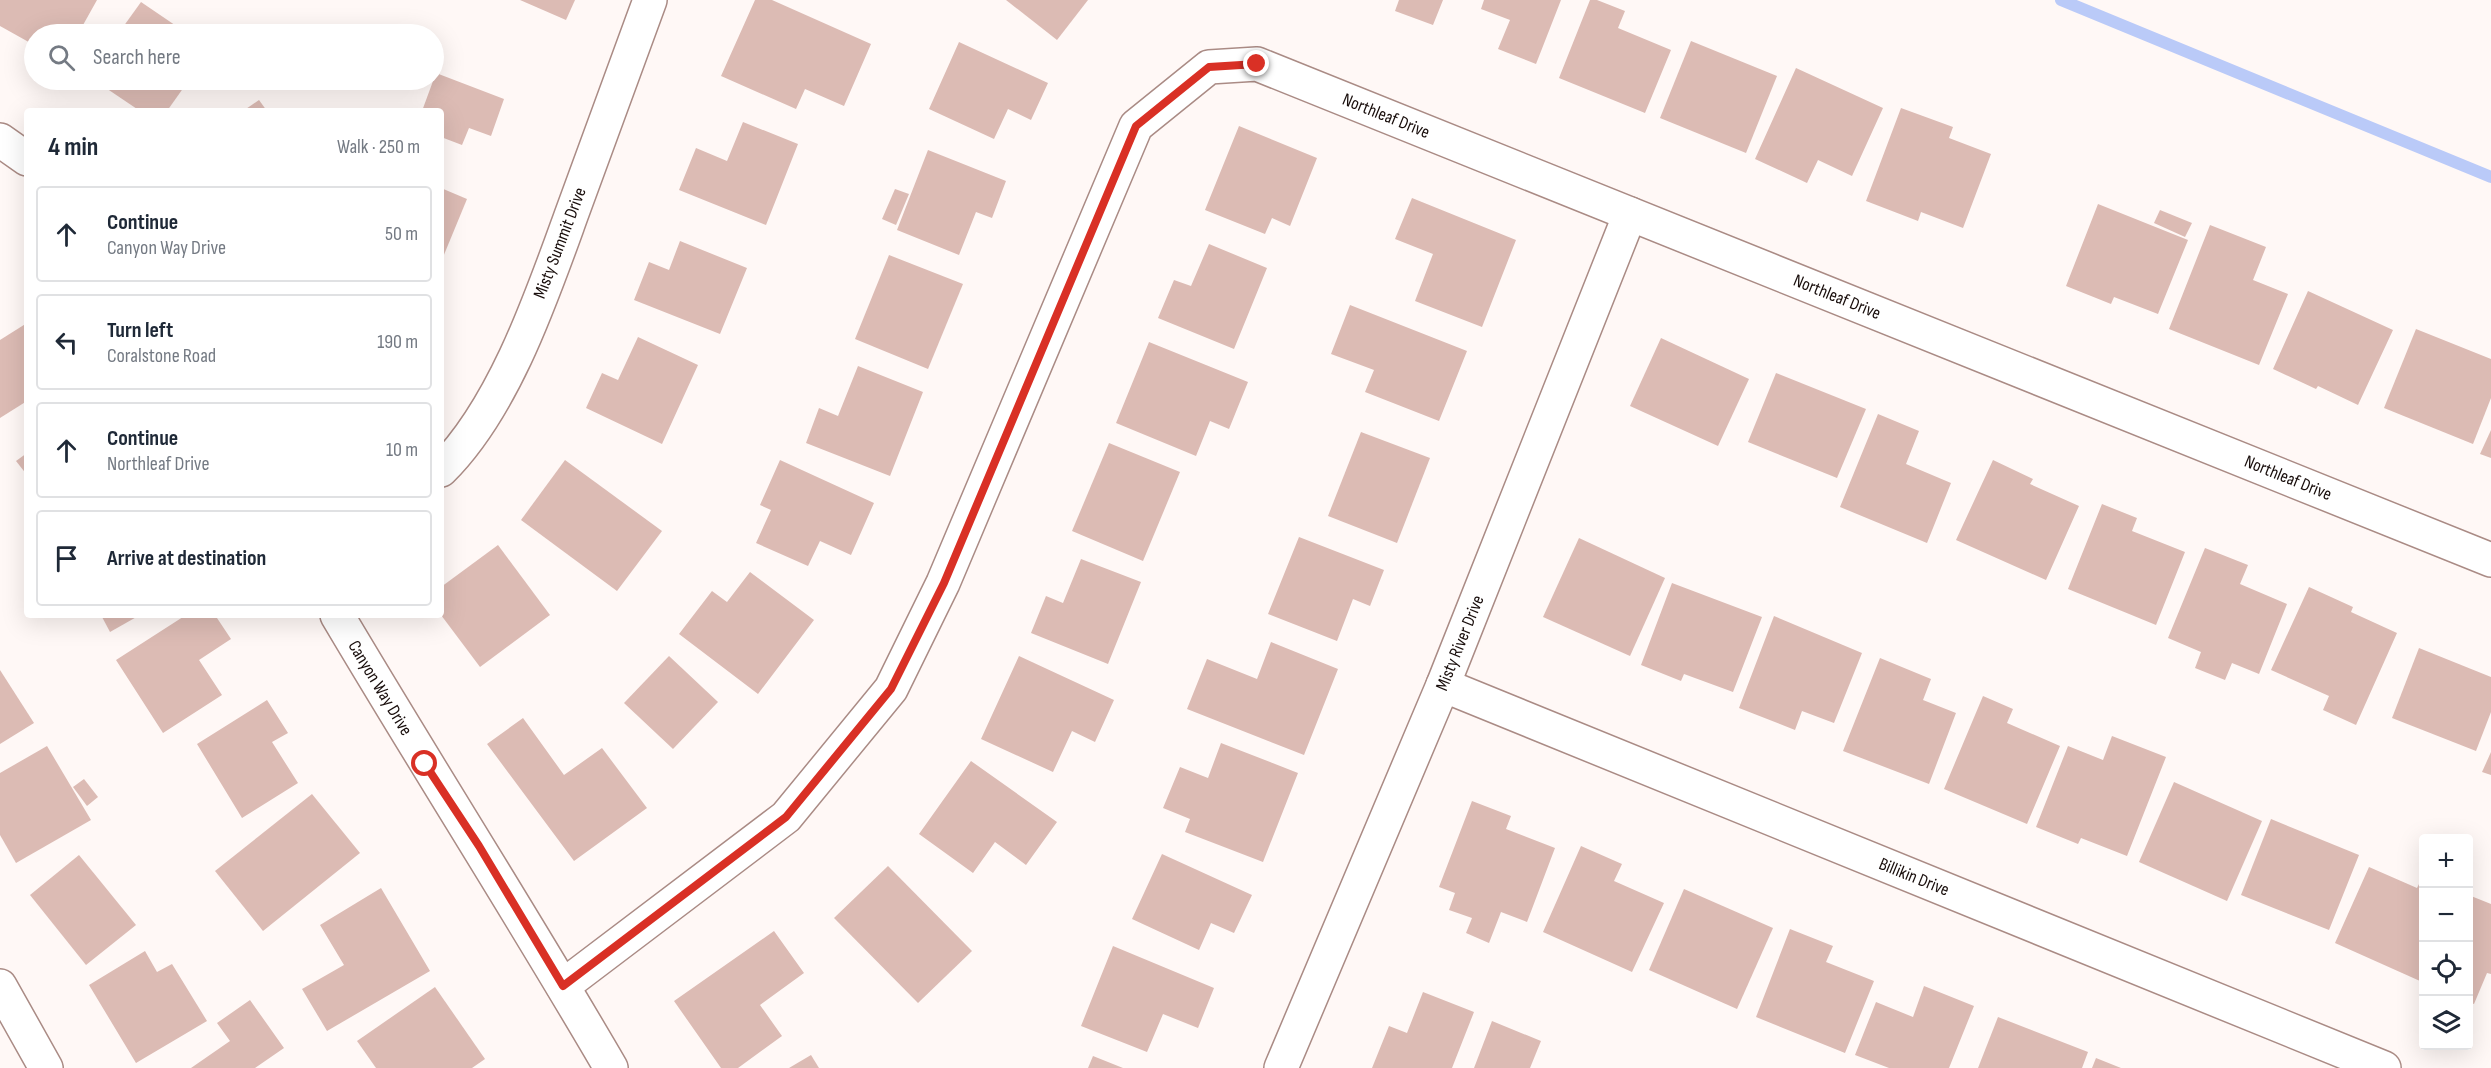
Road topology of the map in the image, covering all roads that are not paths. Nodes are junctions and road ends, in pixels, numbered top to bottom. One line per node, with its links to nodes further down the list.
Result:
1 (651, 0): 5 (street, Misty Summit Drive)
2 (0, 140): 3 (street)
3 (24, 157)
4 (1630, 214): 6 (street, Northleaf Drive); 8 (street, Misty River Drive); 10 (street, Northleaf Drive)
5 (444, 467)
6 (2491, 560)
7 (339, 618): 10 (street, Canyon Way Drive)
8 (1443, 685): 13 (street, Misty River Drive); 14 (street, Billikin Drive)
9 (0, 986): 11 (street)
10 (563, 986): 12 (street, Canyon Way Drive)
11 (46, 1068)
12 (610, 1068)
13 (1281, 1068)
14 (2384, 1068)

